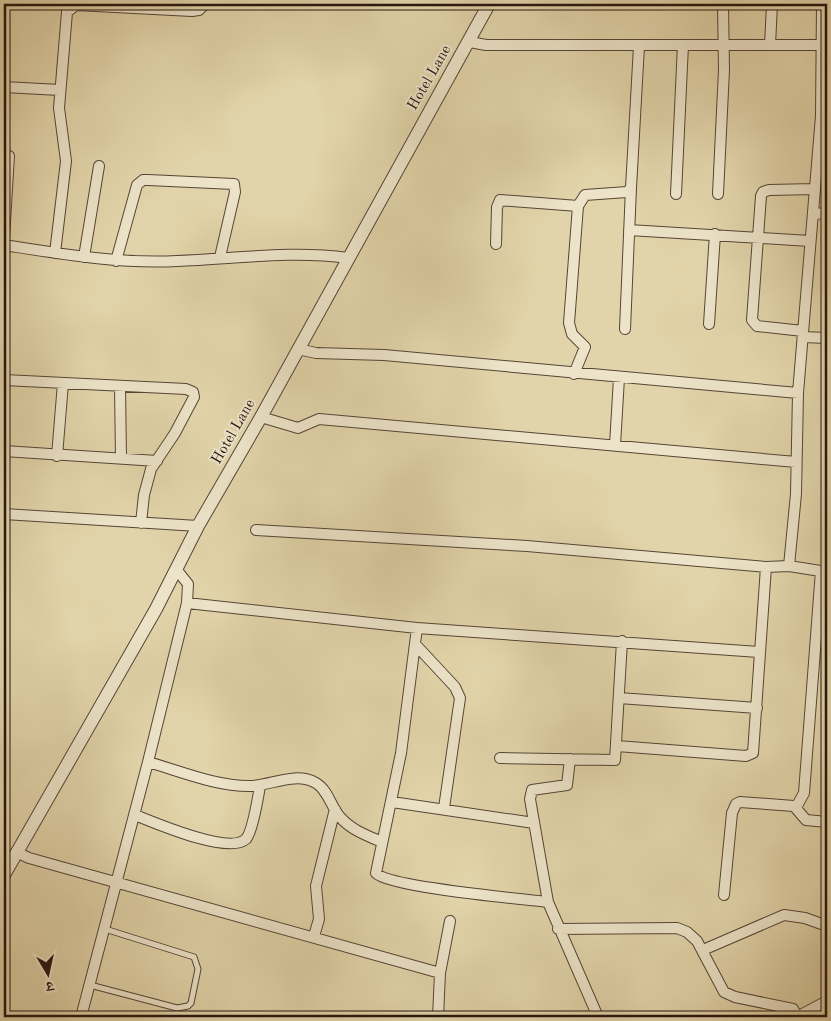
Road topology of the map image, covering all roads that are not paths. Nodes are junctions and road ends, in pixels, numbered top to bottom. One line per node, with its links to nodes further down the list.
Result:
1 (205, 4): 6 (street)
2 (489, 4): 7 (street, Hotel Lane)
3 (723, 4): 9 (street)
4 (772, 4): 10 (street)
5 (822, 4): 11 (street)
6 (148, 6): 15 (street)
7 (478, 43): 12 (street); 36 (street, Hotel Lane)
8 (683, 45): 9 (street); 12 (street); 21 (street)
9 (724, 45): 10 (street); 22 (street)
10 (770, 45): 11 (street)
11 (823, 45): 13 (street)
12 (639, 46): 19 (street)
13 (825, 63): 18 (street)
14 (4, 87): 15 (street)
15 (60, 90): 33 (street)
16 (9, 156): 29 (street)
17 (99, 166): 34 (street)
18 (822, 171): 20 (street)
19 (631, 188): 23 (street); 26 (street)
20 (815, 189): 24 (street); 28 (street)
21 (676, 194)
22 (718, 194)
23 (578, 206): 31 (street); 43 (street)
24 (813, 213): 25 (street); 30 (street)
25 (827, 214)
26 (629, 230): 27 (street); 39 (street)
27 (715, 234): 28 (street); 38 (street)
28 (758, 237): 30 (street); 40 (street)
29 (4, 238)
30 (810, 241): 40 (street)
31 (496, 244)
32 (4, 245): 33 (street)
33 (56, 253): 34 (street)
34 (84, 258): 37 (street)
35 (220, 258): 36 (street); 37 (street); 37 (street)
36 (348, 258): 42 (street, Hotel Lane)
37 (116, 261)
38 (708, 324)
39 (625, 329)
40 (803, 334): 41 (street); 48 (street)
41 (827, 338)
42 (305, 351): 43 (street); 49 (street, Hotel Lane)
43 (574, 374): 44 (street)
44 (619, 378): 48 (street); 50 (street)
45 (4, 380): 46 (street)
46 (63, 382): 47 (street); 52 (street)
47 (120, 386): 53 (street); 54 (street)
48 (798, 393): 55 (street)
49 (261, 417): 50 (street); 58 (street, Hotel Lane)
50 (615, 445): 55 (street)
51 (4, 451): 52 (street)
52 (57, 456): 53 (street)
53 (121, 458): 54 (street)
54 (157, 461): 57 (street)
55 (796, 462): 60 (street)
56 (4, 514): 57 (street)
57 (141, 522): 58 (street)
58 (198, 526): 63 (street, Hotel Lane)
59 (256, 530): 61 (street)
60 (790, 566): 61 (street); 62 (street)
61 (766, 567): 68 (street)
62 (824, 571): 77 (street)
63 (180, 574): 64 (street); 84 (street, Hotel Lane)
64 (187, 603): 65 (street); 74 (street)
65 (417, 628): 66 (street); 67 (street)
66 (622, 641): 68 (street); 69 (street)
67 (415, 644): 76 (street); 78 (street)
68 (759, 652): 70 (street)
69 (619, 698): 70 (street); 71 (street)
70 (757, 708): 71 (street)
71 (617, 746): 73 (street)
72 (500, 758): 73 (street)
73 (570, 759): 81 (street)
74 (148, 762): 75 (street); 80 (street)
75 (260, 786): 79 (street); 80 (street)
76 (392, 802): 78 (street); 83 (street)
77 (794, 806): 82 (street); 87 (street)
78 (444, 808): 81 (street)
79 (335, 809): 83 (street); 93 (street)
80 (135, 815): 86 (street)
81 (534, 822): 88 (street)
82 (827, 822)
83 (382, 842): 88 (street)
84 (23, 855): 85 (street, Hotel Lane); 86 (street)
85 (4, 875)
86 (118, 883): 91 (street); 93 (street)
87 (724, 895)
88 (548, 902): 92 (street)
89 (450, 921): 95 (street)
90 (827, 926): 94 (street)
91 (105, 929): 96 (street); 96 (lane)
92 (558, 929): 94 (street); 100 (street)
93 (314, 936): 95 (street)
94 (703, 950): 101 (street)
95 (440, 973): 99 (street)
96 (90, 985): 98 (street)
97 (827, 1001): 101 (street)
98 (82, 1017)
99 (438, 1017)
100 (598, 1017)
101 (797, 1017)

